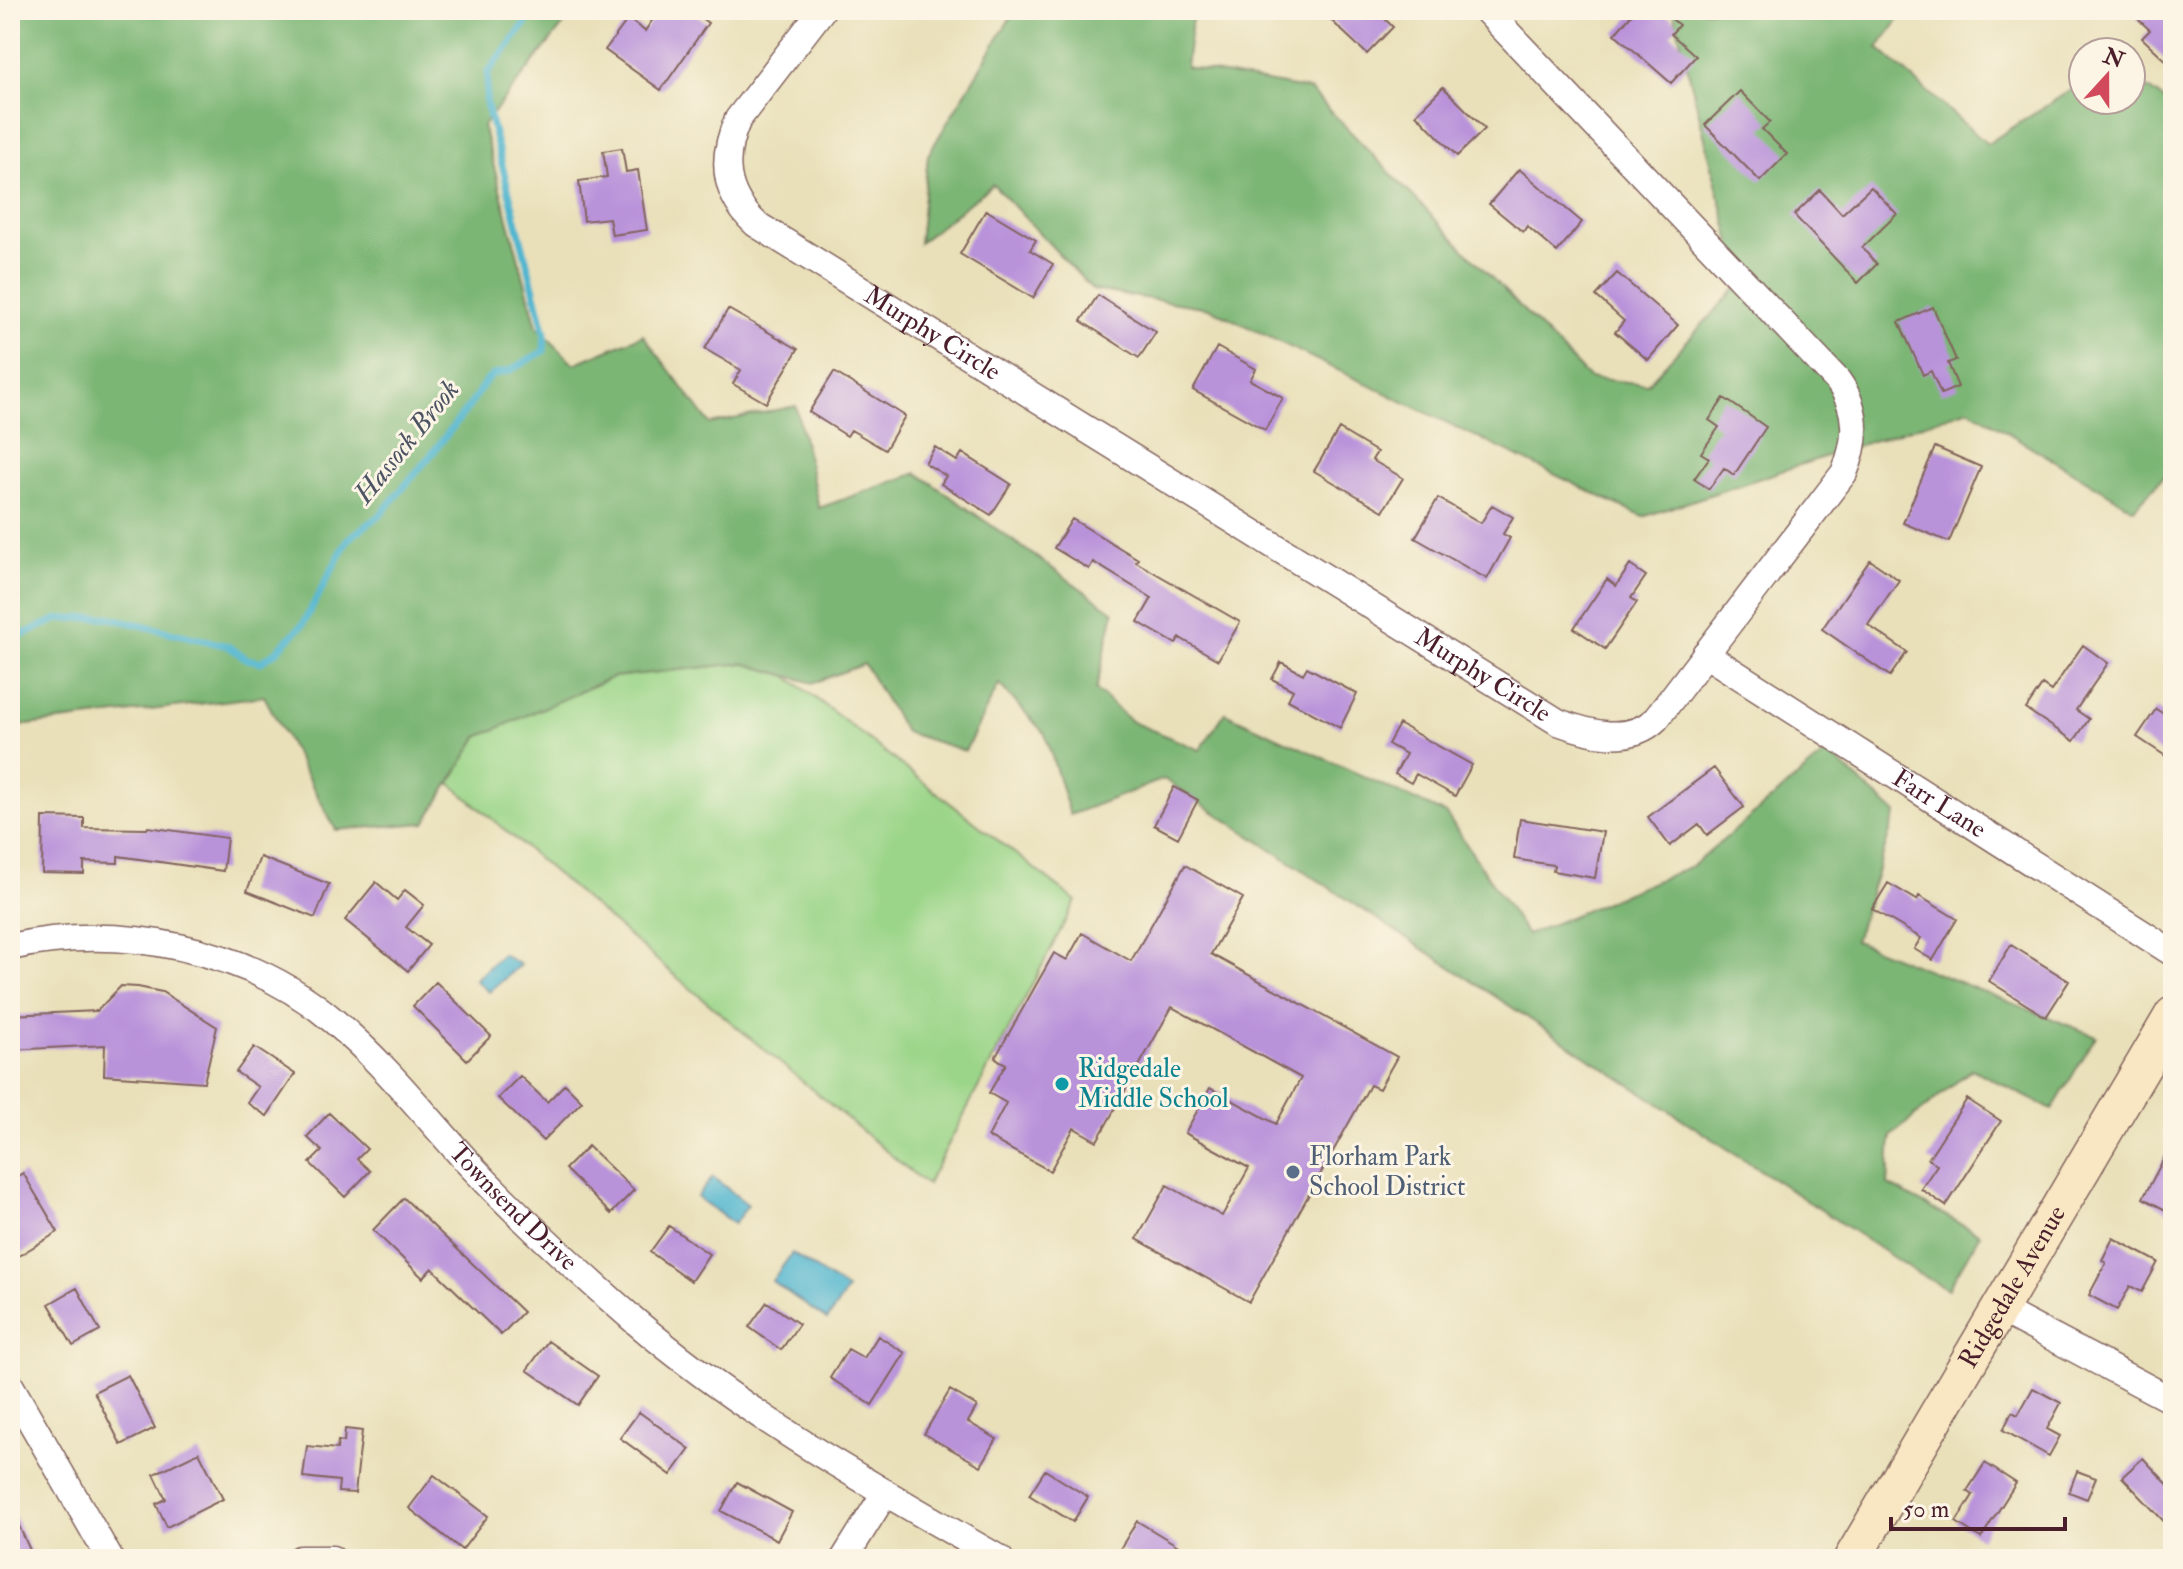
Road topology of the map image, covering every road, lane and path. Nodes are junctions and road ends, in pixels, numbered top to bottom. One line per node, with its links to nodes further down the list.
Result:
1 (822, 10): 3 (street, Murphy Circle)
2 (1486, 10): 3 (street, Murphy Circle)
3 (1705, 654): 5 (street, Farr Lane)
4 (10, 947): 10 (street, Townsend Drive)
5 (2173, 953)
6 (2173, 1015): 7 (main road, Ridgedale Avenue)
7 (1999, 1309): 9 (street); 16 (main road, Ridgedale Avenue)
8 (10, 1385): 11 (street)
9 (2173, 1401)
10 (885, 1493): 14 (street); 15 (street, Townsend Drive)
11 (110, 1559)
12 (300, 1559): 13 (street)
13 (332, 1559)
14 (844, 1559)
15 (1000, 1559)
16 (1852, 1559)

